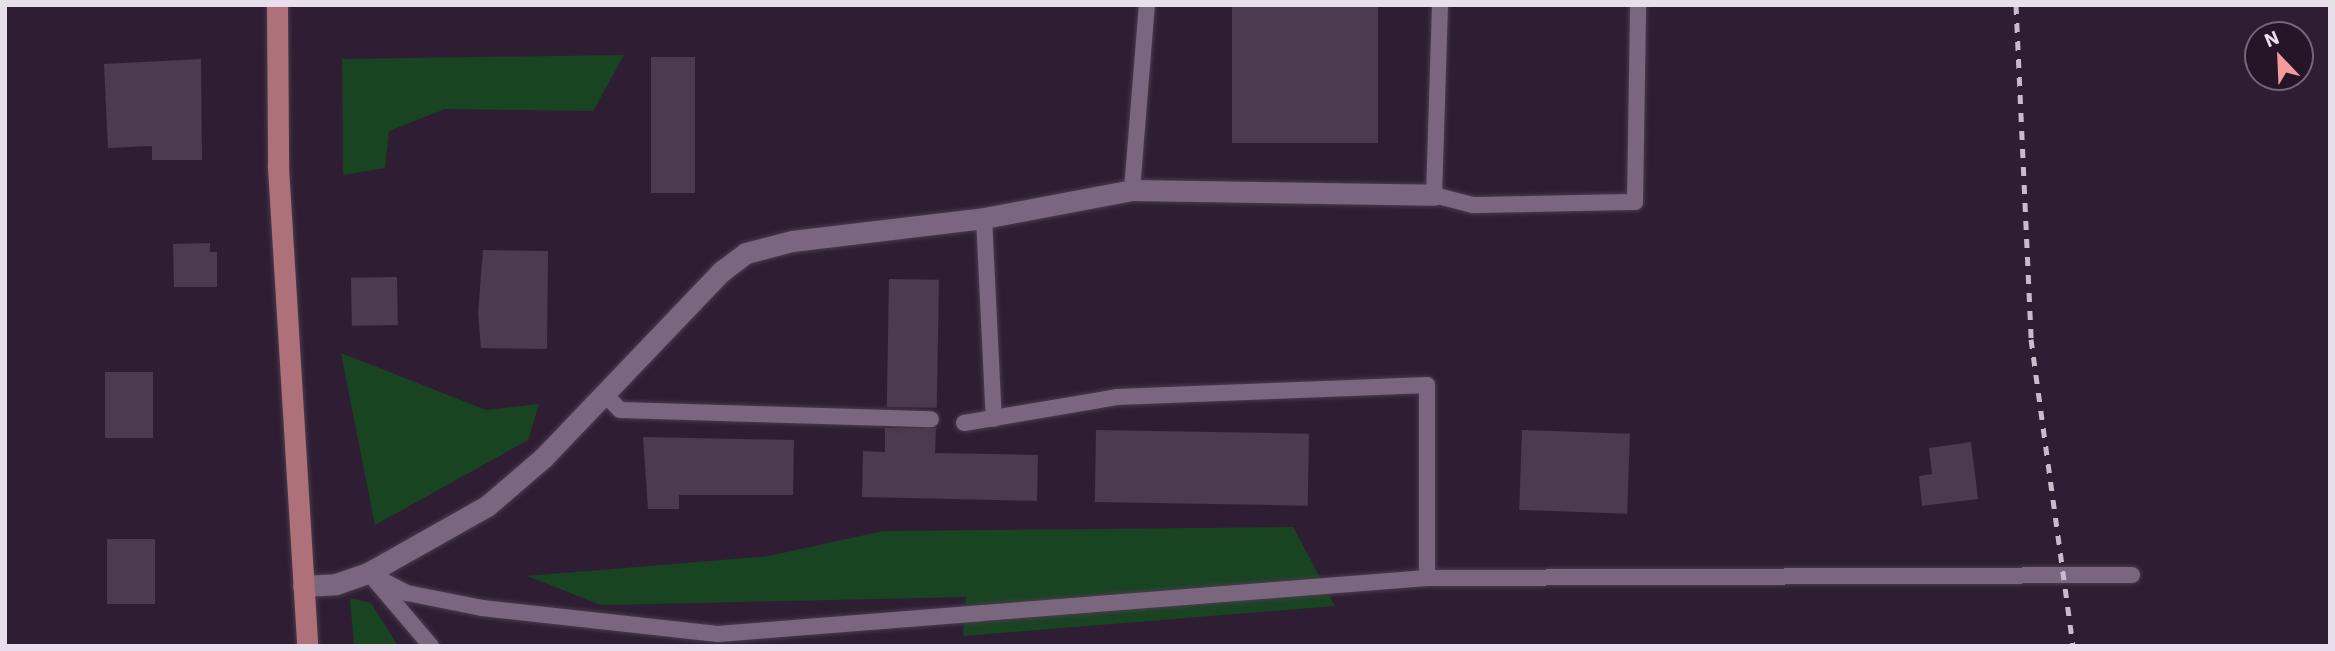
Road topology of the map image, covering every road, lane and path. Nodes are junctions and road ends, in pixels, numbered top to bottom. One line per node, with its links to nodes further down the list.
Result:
1 (277, 5): 15 (main road)
2 (1147, 5): 5 (lane)
3 (1440, 5): 6 (lane)
4 (1638, 5): 6 (lane)
5 (1132, 190): 6 (street); 7 (street)
6 (1434, 195)
7 (984, 218): 8 (street); 9 (lane)
8 (604, 394): 10 (lane); 12 (street)
9 (994, 418): 11 (lane); 14 (lane)
10 (931, 419)
11 (964, 424)
12 (368, 573): 15 (street); 16 (lane); 18 (lane)
13 (2132, 575): 14 (lane)
14 (1427, 579): 16 (lane)
15 (303, 586): 17 (main road)
16 (718, 640)
17 (307, 646)
18 (431, 646)

